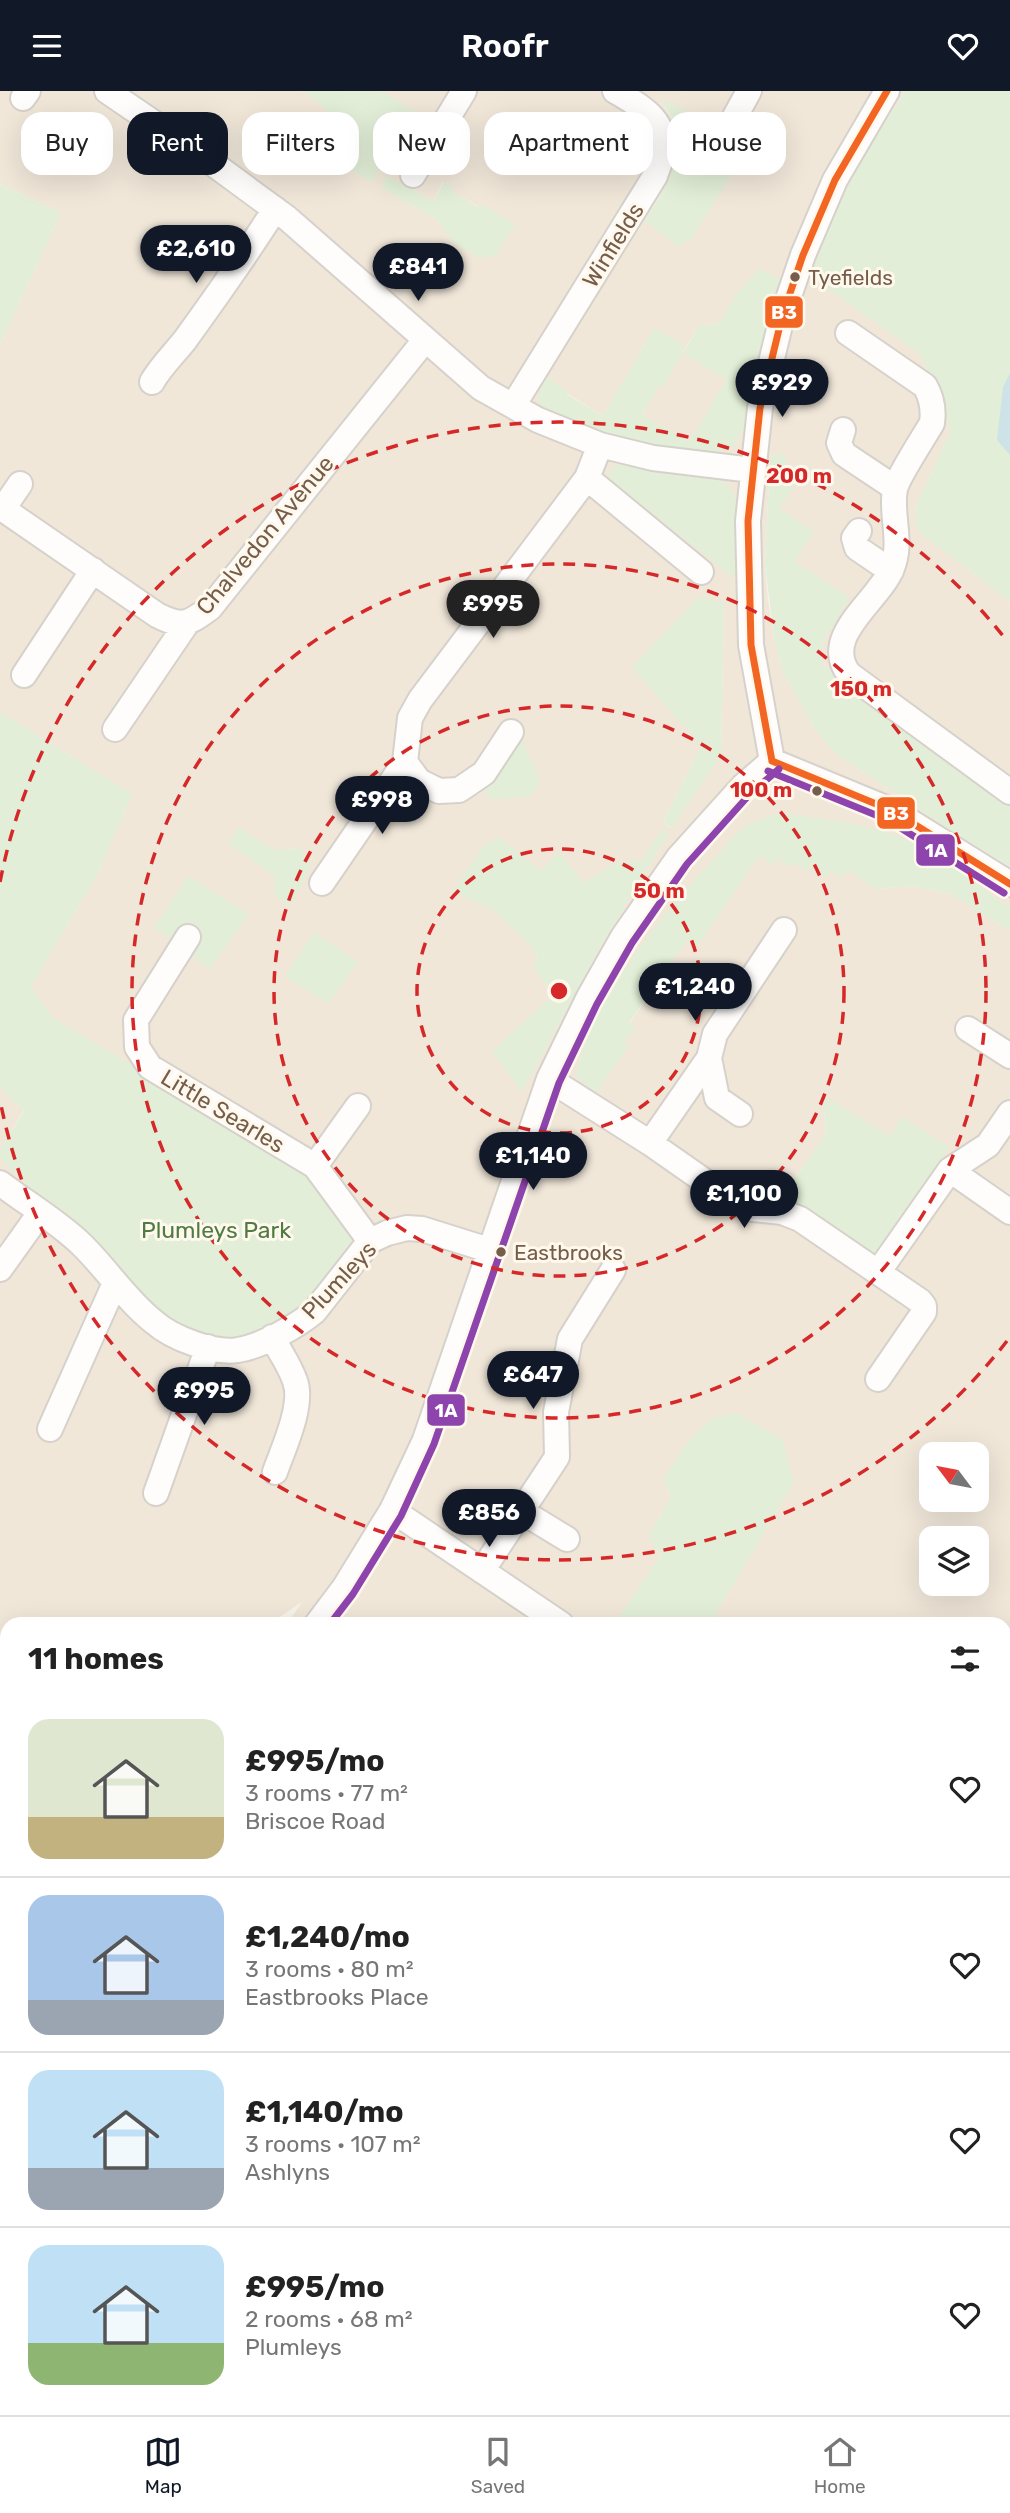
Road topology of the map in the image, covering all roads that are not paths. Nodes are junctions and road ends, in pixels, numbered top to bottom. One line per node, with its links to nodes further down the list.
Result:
1 (107, 91): 8 (street)
2 (464, 91): 6 (street)
3 (615, 91): 12 (street, Winfields)
4 (750, 91): 7 (street)
5 (887, 91): 15 (street)
6 (451, 112)
7 (738, 112)
8 (275, 209): 10 (street); 11 (street)
9 (848, 333): 18 (street)
10 (425, 339): 12 (street); 24 (street, Chalvedon Avenue)
11 (152, 382)
12 (513, 406): 14 (street)
13 (843, 431): 18 (street)
14 (600, 445): 15 (street); 16 (street)
15 (752, 470): 28 (street)
16 (587, 478): 23 (street); 29 (street)
17 (20, 484): 19 (street)
18 (895, 488): 22 (street)
19 (5, 520): 21 (street, Chalvedon Avenue)
20 (859, 531): 22 (street)
21 (93, 570): 24 (street, Chalvedon Avenue); 25 (street)
22 (891, 571): 30 (street)
23 (701, 572)
24 (187, 623): 26 (street)
25 (24, 675)
26 (116, 729)
27 (511, 732): 29 (street)
28 (772, 761): 32 (street); 38 (street)
29 (405, 762): 31 (street)
30 (1010, 792)
31 (321, 884)
32 (1010, 884)
33 (784, 930): 37 (street)
34 (188, 937): 43 (street, Little Searles)
35 (968, 1029): 36 (street)
36 (1010, 1056)
37 (709, 1058): 41 (street); 42 (street)
38 (548, 1079): 42 (street); 49 (street)
39 (358, 1106): 43 (street)
40 (1010, 1113): 44 (street)
41 (740, 1114)
42 (650, 1143): 52 (street)
43 (315, 1166): 48 (street, Little Searles)
44 (950, 1170): 46 (street); 52 (street)
45 (0, 1183): 47 (street, Plumleys)
46 (1010, 1212)
47 (40, 1213): 50 (street); 53 (street, Plumleys)
48 (370, 1241): 49 (street, Plumleys); 54 (street, Plumleys)
49 (489, 1250): 60 (street)
50 (0, 1269)
51 (613, 1270): 61 (street)
52 (879, 1271): 56 (street)
53 (115, 1283): 55 (street, Plumleys); 57 (street)
54 (272, 1338): 55 (street, Plumleys); 58 (street)
55 (208, 1347): 59 (street)
56 (878, 1379)
57 (50, 1429)
58 (275, 1472)
59 (156, 1493)
60 (392, 1510): 63 (street); 64 (street)
61 (521, 1511): 62 (street); 63 (street)
62 (567, 1539)
63 (482, 1571): 65 (street)
64 (322, 1617)
65 (551, 1617)

